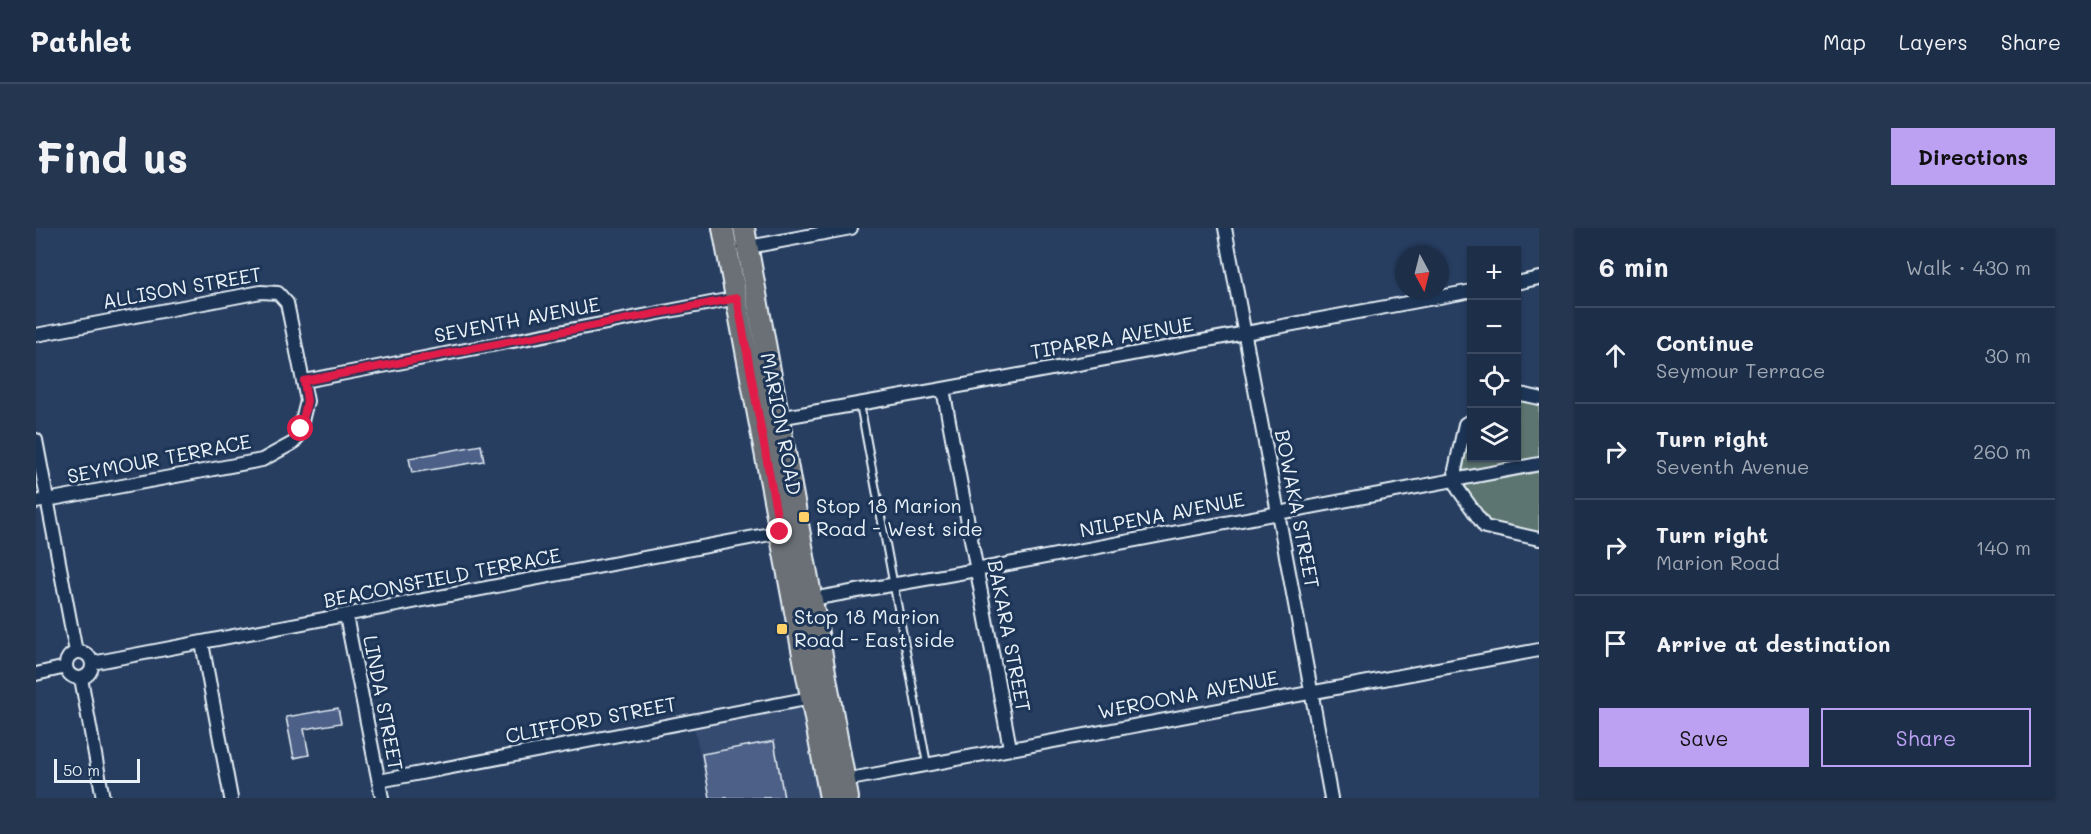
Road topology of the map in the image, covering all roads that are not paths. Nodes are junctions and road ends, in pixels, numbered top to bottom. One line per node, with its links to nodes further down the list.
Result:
1 (723, 228): 5 (main road, MARION ROAD)
2 (851, 228): 4 (street)
3 (1225, 228): 10 (street, BOWAKA STREET)
4 (746, 238): 5 (street); 17 (main road, MARION ROAD)
5 (728, 250): 9 (main road, MARION ROAD)
6 (1539, 278): 7 (street)
7 (1521, 282)
8 (1467, 292): 10 (street, TIPARRA AVENUE)
9 (737, 298): 12 (street, SEVENTH AVENUE); 18 (main road, MARION ROAD)
10 (1244, 334): 13 (street, TIPARRA AVENUE); 24 (street, BOWAKA STREET)
11 (36, 335): 12 (street, ALLISON STREET)
12 (304, 381): 23 (street, SEYMOUR TERRACE)
13 (944, 389): 16 (street, TIPARRA AVENUE); 28 (street, BAKARA STREET)
14 (1521, 394): 15 (street)
15 (1539, 398)
16 (860, 404): 17 (street, TIPARRA AVENUE); 29 (lane)
17 (779, 418): 18 (street, TIPARRA AVENUE); 25 (main road, MARION ROAD)
18 (759, 421): 26 (main road, MARION ROAD)
19 (1467, 423): 22 (street)
20 (36, 440): 23 (street)
21 (1539, 464): 22 (street, NILPENA AVENUE)
22 (1456, 480): 24 (street, NILPENA AVENUE); 27 (street)
23 (42, 501): 35 (street)
24 (1278, 513): 28 (street, NILPENA AVENUE); 40 (street, BOWAKA STREET)
25 (800, 529): 26 (street, BEACONSFIELD TERRACE); 30 (main road, MARION ROAD)
26 (780, 532): 31 (main road, MARION ROAD); 32 (street, BEACONSFIELD TERRACE)
27 (1539, 538)
28 (976, 570): 29 (street, NILPENA AVENUE); 43 (street, BAKARA STREET)
29 (893, 584): 30 (street, NILPENA AVENUE); 44 (lane)
30 (813, 598): 31 (street, NILPENA AVENUE); 42 (main road, MARION ROAD)
31 (793, 602): 41 (main road, MARION ROAD)
32 (346, 616): 33 (street, BEACONSFIELD TERRACE); 45 (street, LINDA STREET)
33 (202, 643): 36 (street, BEACONSFIELD TERRACE); 48 (street)
34 (1539, 650): 40 (street, WEROONA AVENUE)
35 (76, 652): 36 (street); 37 (street)
36 (92, 663): 39 (street)
37 (66, 667): 38 (street); 39 (street)
38 (36, 674)
39 (81, 678): 47 (street)
40 (1312, 692): 43 (street, WEROONA AVENUE); 51 (street, BOWAKA STREET)
41 (811, 698): 42 (main road); 45 (street, CLIFFORD STREET); 50 (main road, MARION ROAD)
42 (833, 714): 46 (main road, MARION ROAD)
43 (1010, 748): 44 (street, WEROONA AVENUE)
44 (927, 764): 46 (street, WEROONA AVENUE)
45 (379, 781): 49 (street, LINDA STREET)
46 (846, 789)
47 (103, 798)
48 (231, 798)
49 (382, 798)
50 (830, 798)
51 (1331, 798)

